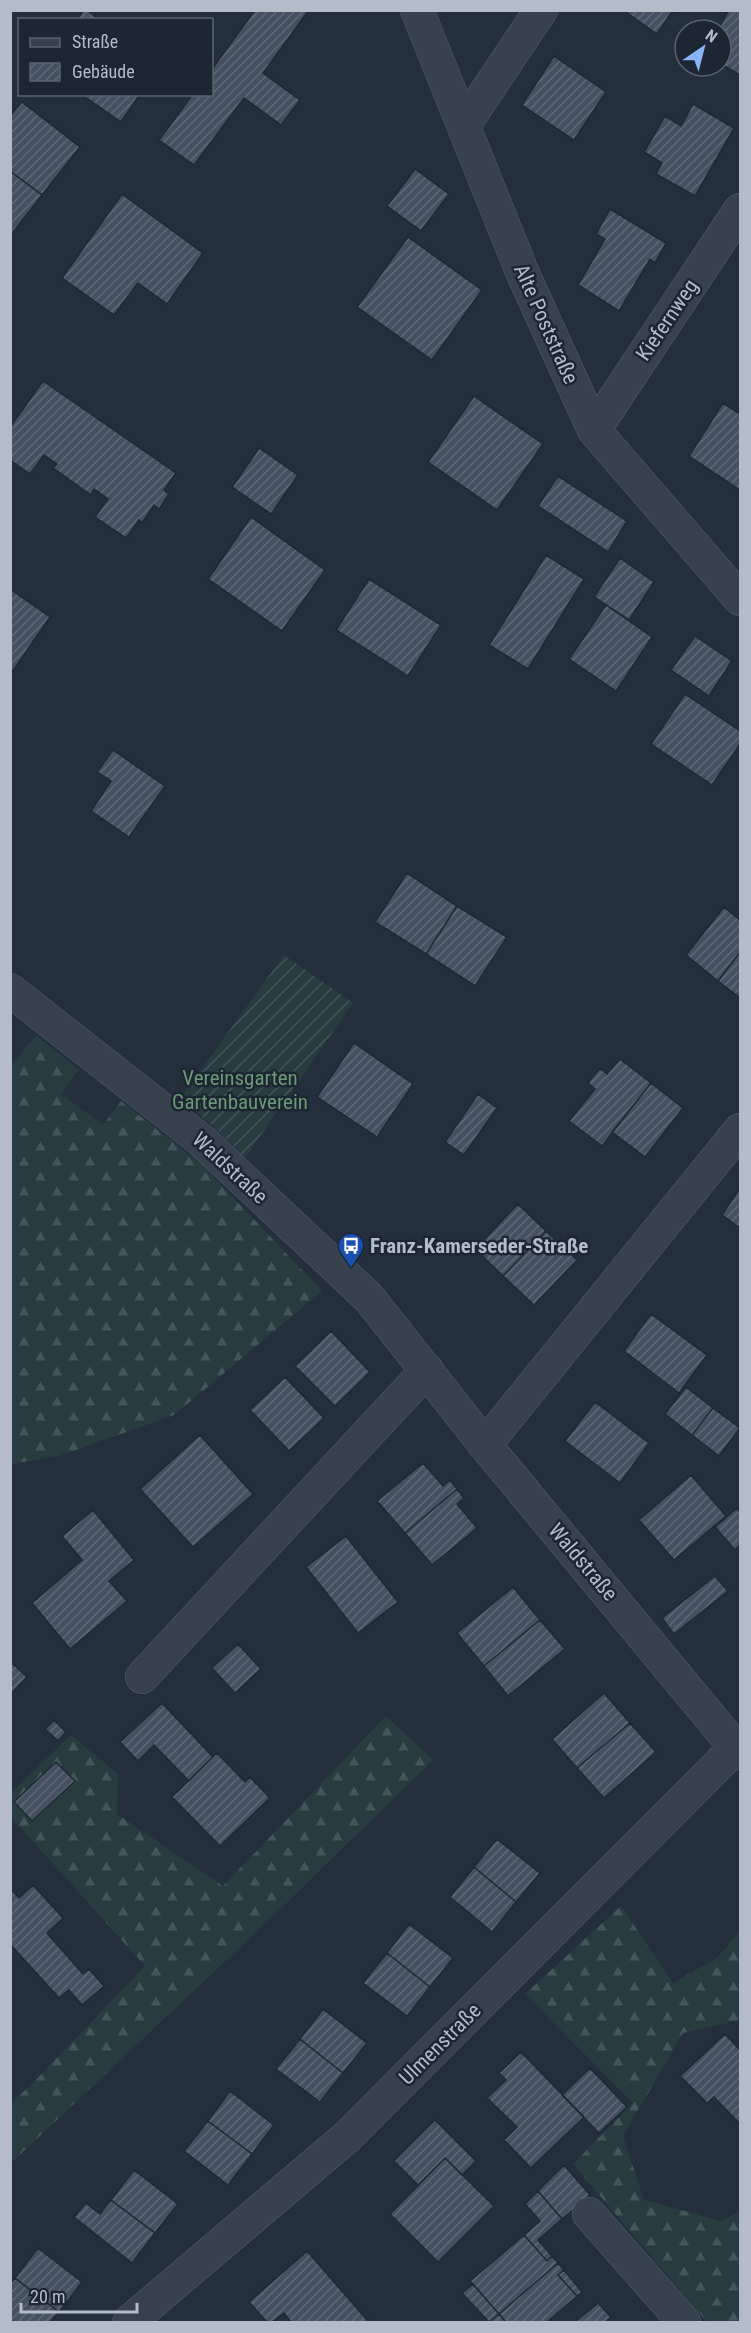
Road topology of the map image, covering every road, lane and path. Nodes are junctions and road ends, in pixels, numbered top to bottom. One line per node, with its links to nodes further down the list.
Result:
1 (417, 10): 3 (street, Alte Poststraße)
2 (541, 10): 3 (street)
3 (464, 126): 5 (street, Alte Poststraße)
4 (741, 210): 5 (street, Kiefernweg)
5 (594, 430): 6 (street, Alte Poststraße)
6 (741, 599)
7 (10, 990): 9 (street, Waldstraße)
8 (741, 1130): 10 (street)
9 (427, 1370): 10 (street, Waldstraße); 11 (street)
10 (485, 1444): 12 (street, Waldstraße)
11 (142, 1677)
12 (738, 1750): 14 (street, Ulmenstraße)
13 (589, 2214): 15 (street)
14 (129, 2322)
15 (684, 2322)

